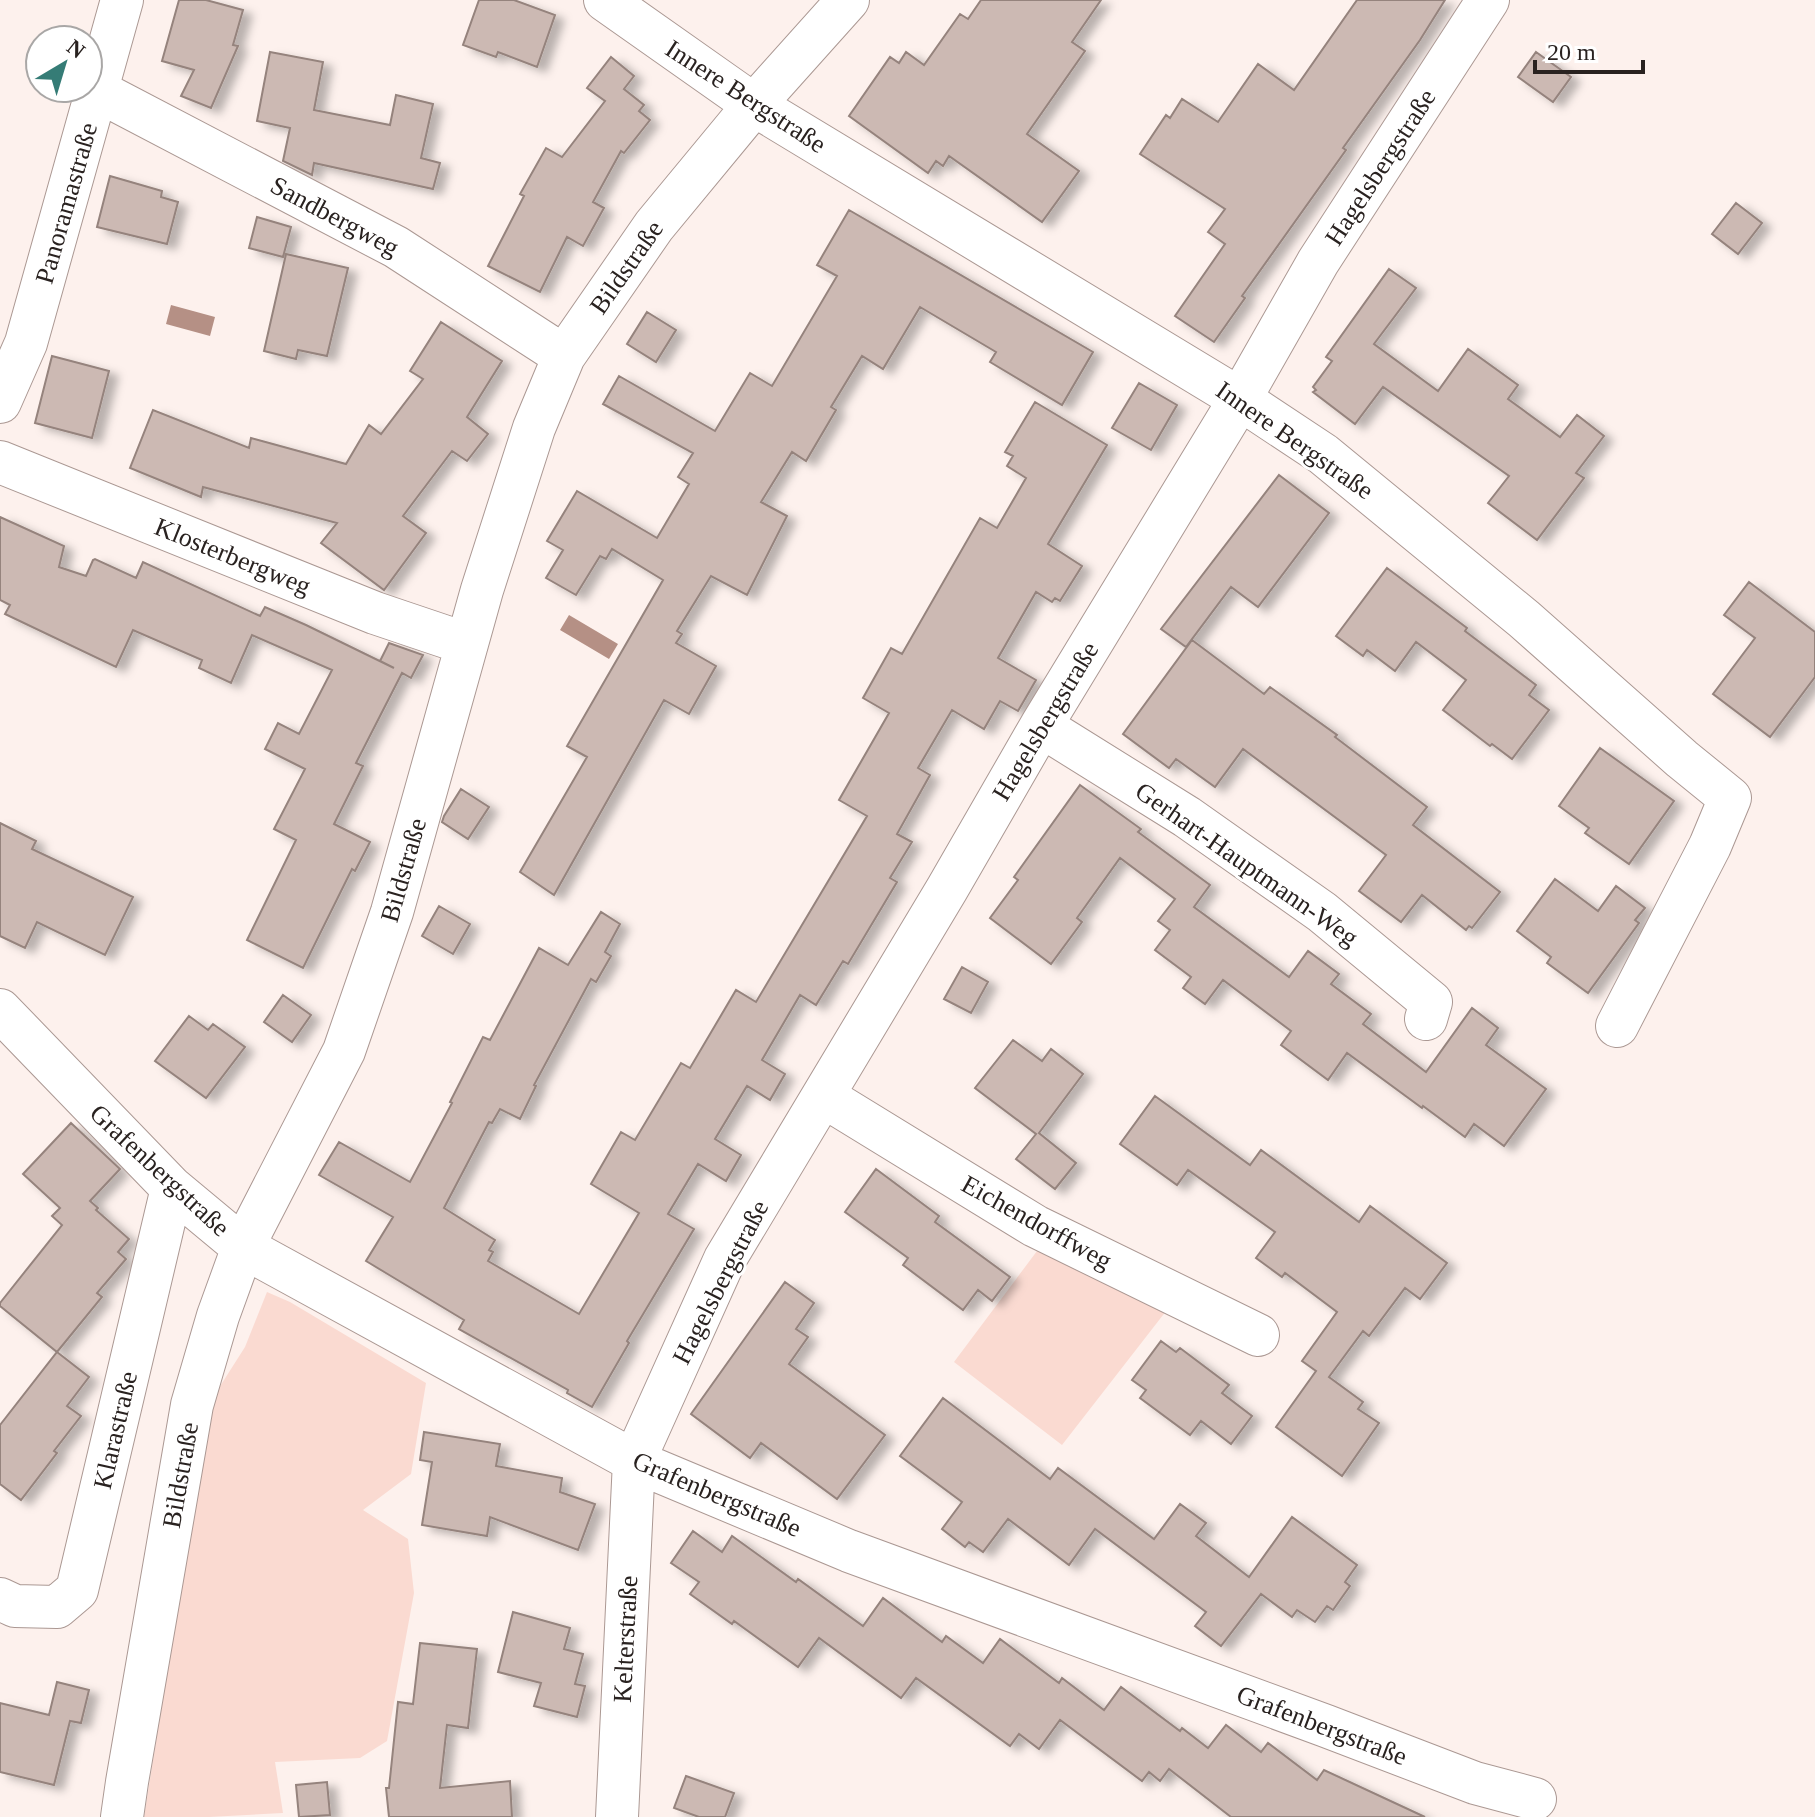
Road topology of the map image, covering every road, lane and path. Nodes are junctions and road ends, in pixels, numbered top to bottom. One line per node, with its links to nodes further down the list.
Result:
1 (122, 0): 5 (street, Panoramastraße)
2 (605, 0): 8 (street, Innere Bergstraße)
3 (848, 0): 8 (street, Bildstraße)
4 (1488, 0): 10 (street, Hagelsbergstraße)
5 (104, 68)
6 (104, 94): 9 (street, Sandbergweg)
7 (94, 104): 11 (street, Panoramastraße)
8 (754, 105): 9 (street, Bildstraße); 10 (street, Innere Bergstraße)
9 (564, 356): 13 (street, Bildstraße)
10 (1240, 399): 14 (street, Hagelsbergstraße); 17 (street, Innere Bergstraße)
11 (0, 402)
12 (0, 462): 13 (street, Klosterbergweg)
13 (467, 644): 20 (street, Bildstraße)
14 (1041, 726): 16 (street, Gerhart-Hauptmann-Weg); 18 (street, Hagelsbergstraße)
15 (0, 1010): 19 (street, Grafenbergstraße)
16 (1426, 1019)
17 (1617, 1026)
18 (823, 1096): 21 (street, Eichendorffweg); 22 (street, Hagelsbergstraße)
19 (172, 1188): 20 (street, Grafenbergstraße); 23 (street, Klarastraße)
20 (243, 1247): 22 (street, Grafenbergstraße); 25 (street, Bildstraße)
21 (1258, 1335)
22 (634, 1461): 24 (street, Grafenbergstraße); 26 (street, Kelterstraße)
23 (0, 1599)
24 (1535, 1799)
25 (122, 1817)
26 (617, 1817)

